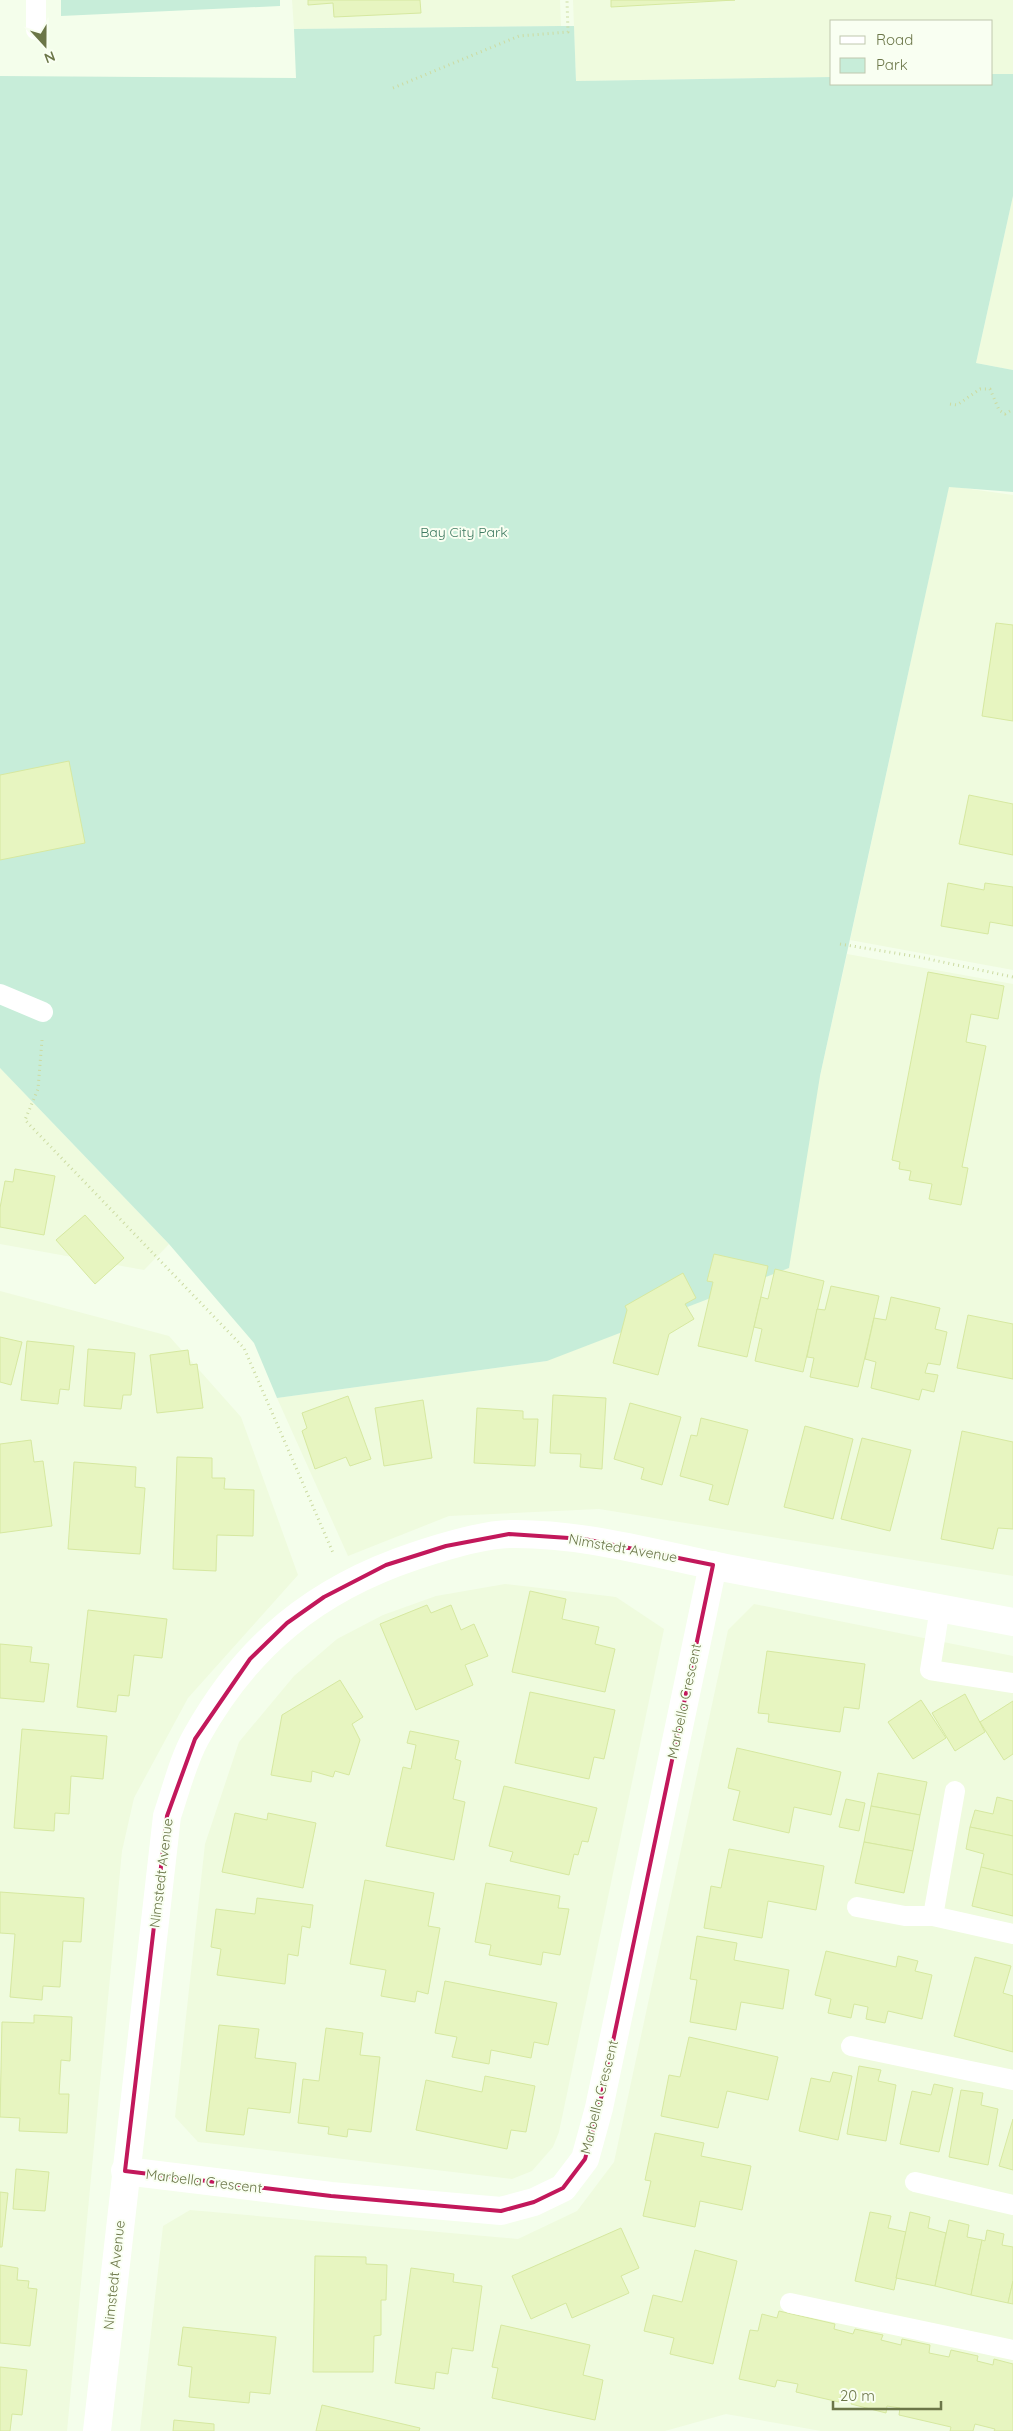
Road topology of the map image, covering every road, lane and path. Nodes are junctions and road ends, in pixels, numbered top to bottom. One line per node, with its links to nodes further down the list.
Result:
1 (36, 0): 3 (lane)
2 (567, 0): 4 (path)
3 (36, 30)
4 (393, 88)
5 (950, 404): 6 (path)
6 (1013, 410)
7 (840, 944): 8 (path)
8 (1013, 977)
9 (0, 994): 10 (lane)
10 (43, 1012): 11 (path)
11 (337, 1562)
12 (713, 1565): 13 (street, Nimstedt Avenue); 22 (street, Nimstedt Avenue); 22 (street, Marbella Crescent)
13 (940, 1608): 14 (street, Nimstedt Avenue); 15 (lane)
14 (1013, 1622)
15 (1013, 1683)
16 (955, 1791): 18 (lane)
17 (857, 1907): 18 (lane)
18 (933, 1916): 19 (lane)
19 (1013, 1934)
20 (851, 2046): 21 (lane)
21 (1013, 2080)
22 (125, 2171): 27 (street, Nimstedt Avenue)
23 (915, 2182): 24 (lane)
24 (1013, 2205)
25 (790, 2303): 26 (lane)
26 (1013, 2350)
27 (98, 2431)

